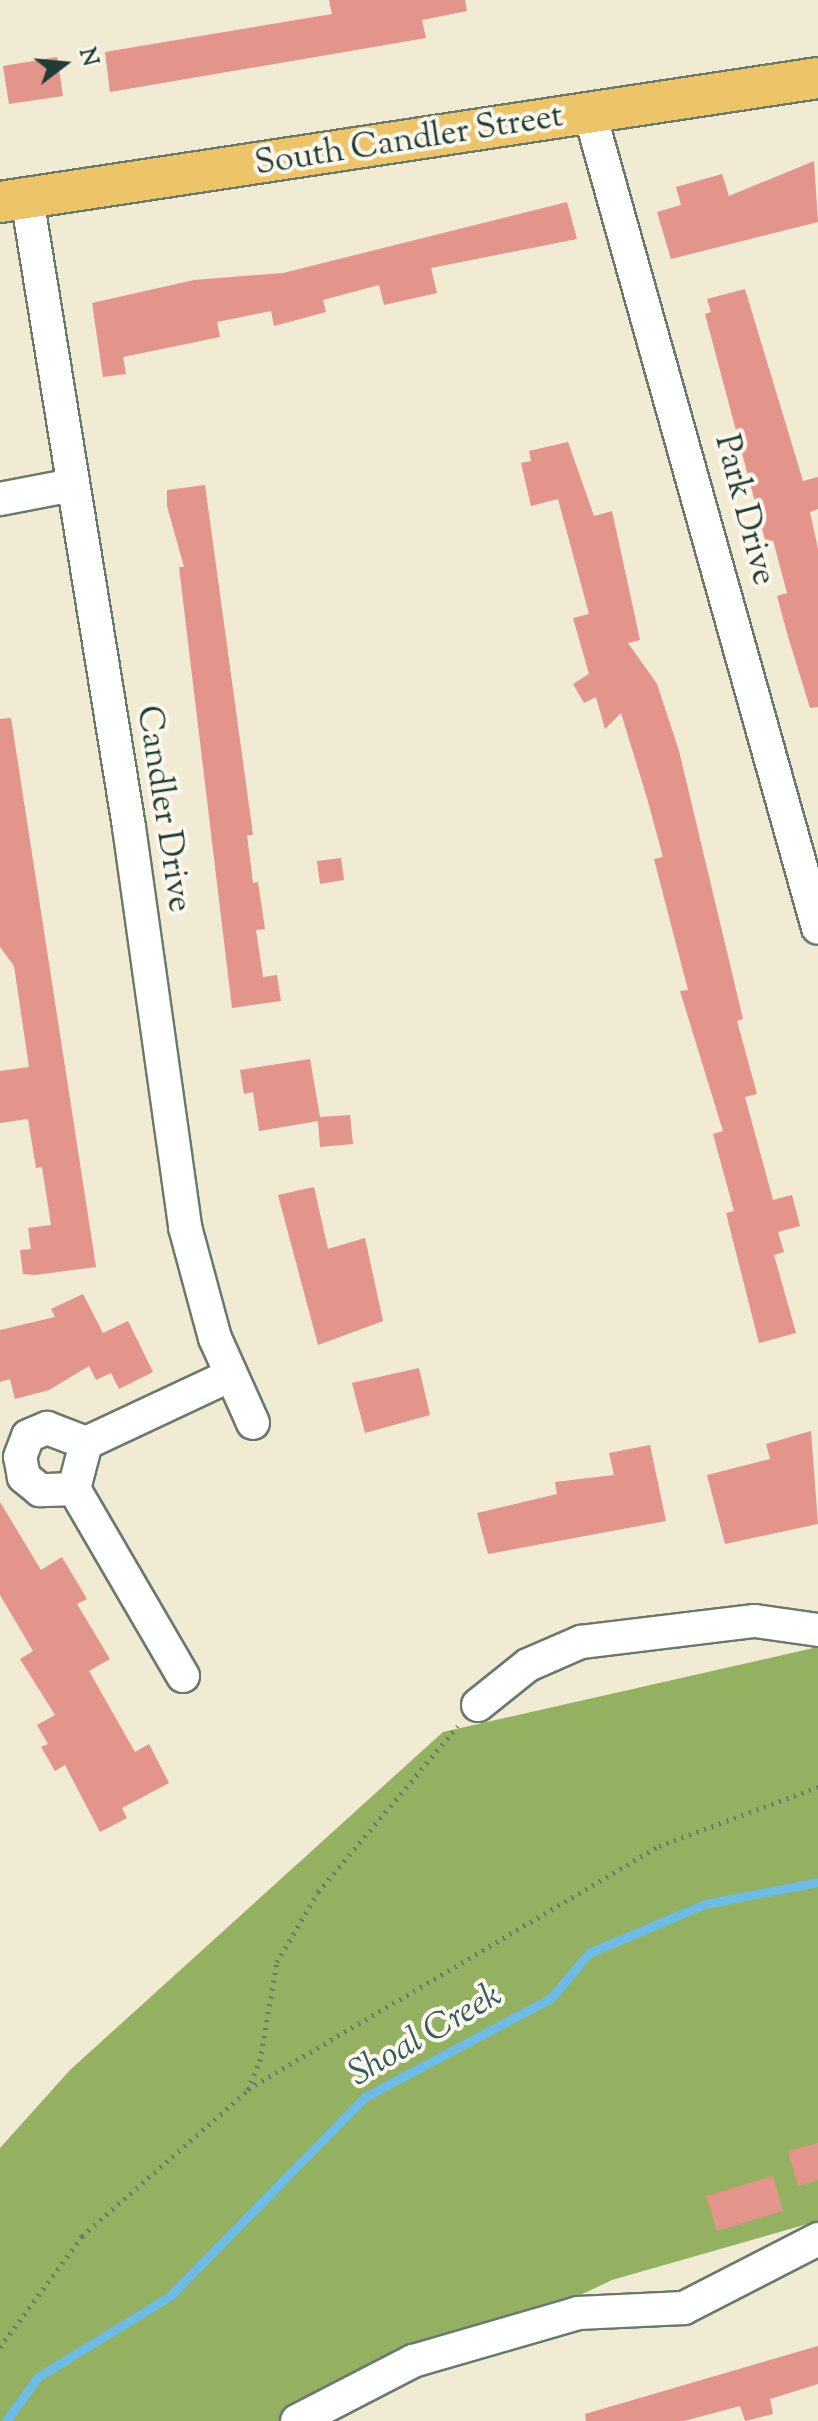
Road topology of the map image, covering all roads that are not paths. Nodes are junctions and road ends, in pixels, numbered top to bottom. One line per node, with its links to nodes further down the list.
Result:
1 (818, 78): 2 (main road, South Candler Street)
2 (590, 114): 3 (main road, South Candler Street); 6 (street, Park Drive)
3 (13, 200): 4 (street, Candler Drive)
4 (73, 485): 5 (street); 7 (street, Candler Drive)
5 (0, 499)
6 (818, 928)
7 (231, 1375): 8 (street, Candler Drive); 9 (street)
8 (253, 1423)
9 (86, 1443): 10 (street); 10 (street)
10 (74, 1489): 12 (street)
11 (818, 1630): 13 (street)
12 (183, 1676)
13 (478, 1705)
14 (818, 2239): 15 (street)
15 (297, 2421)

